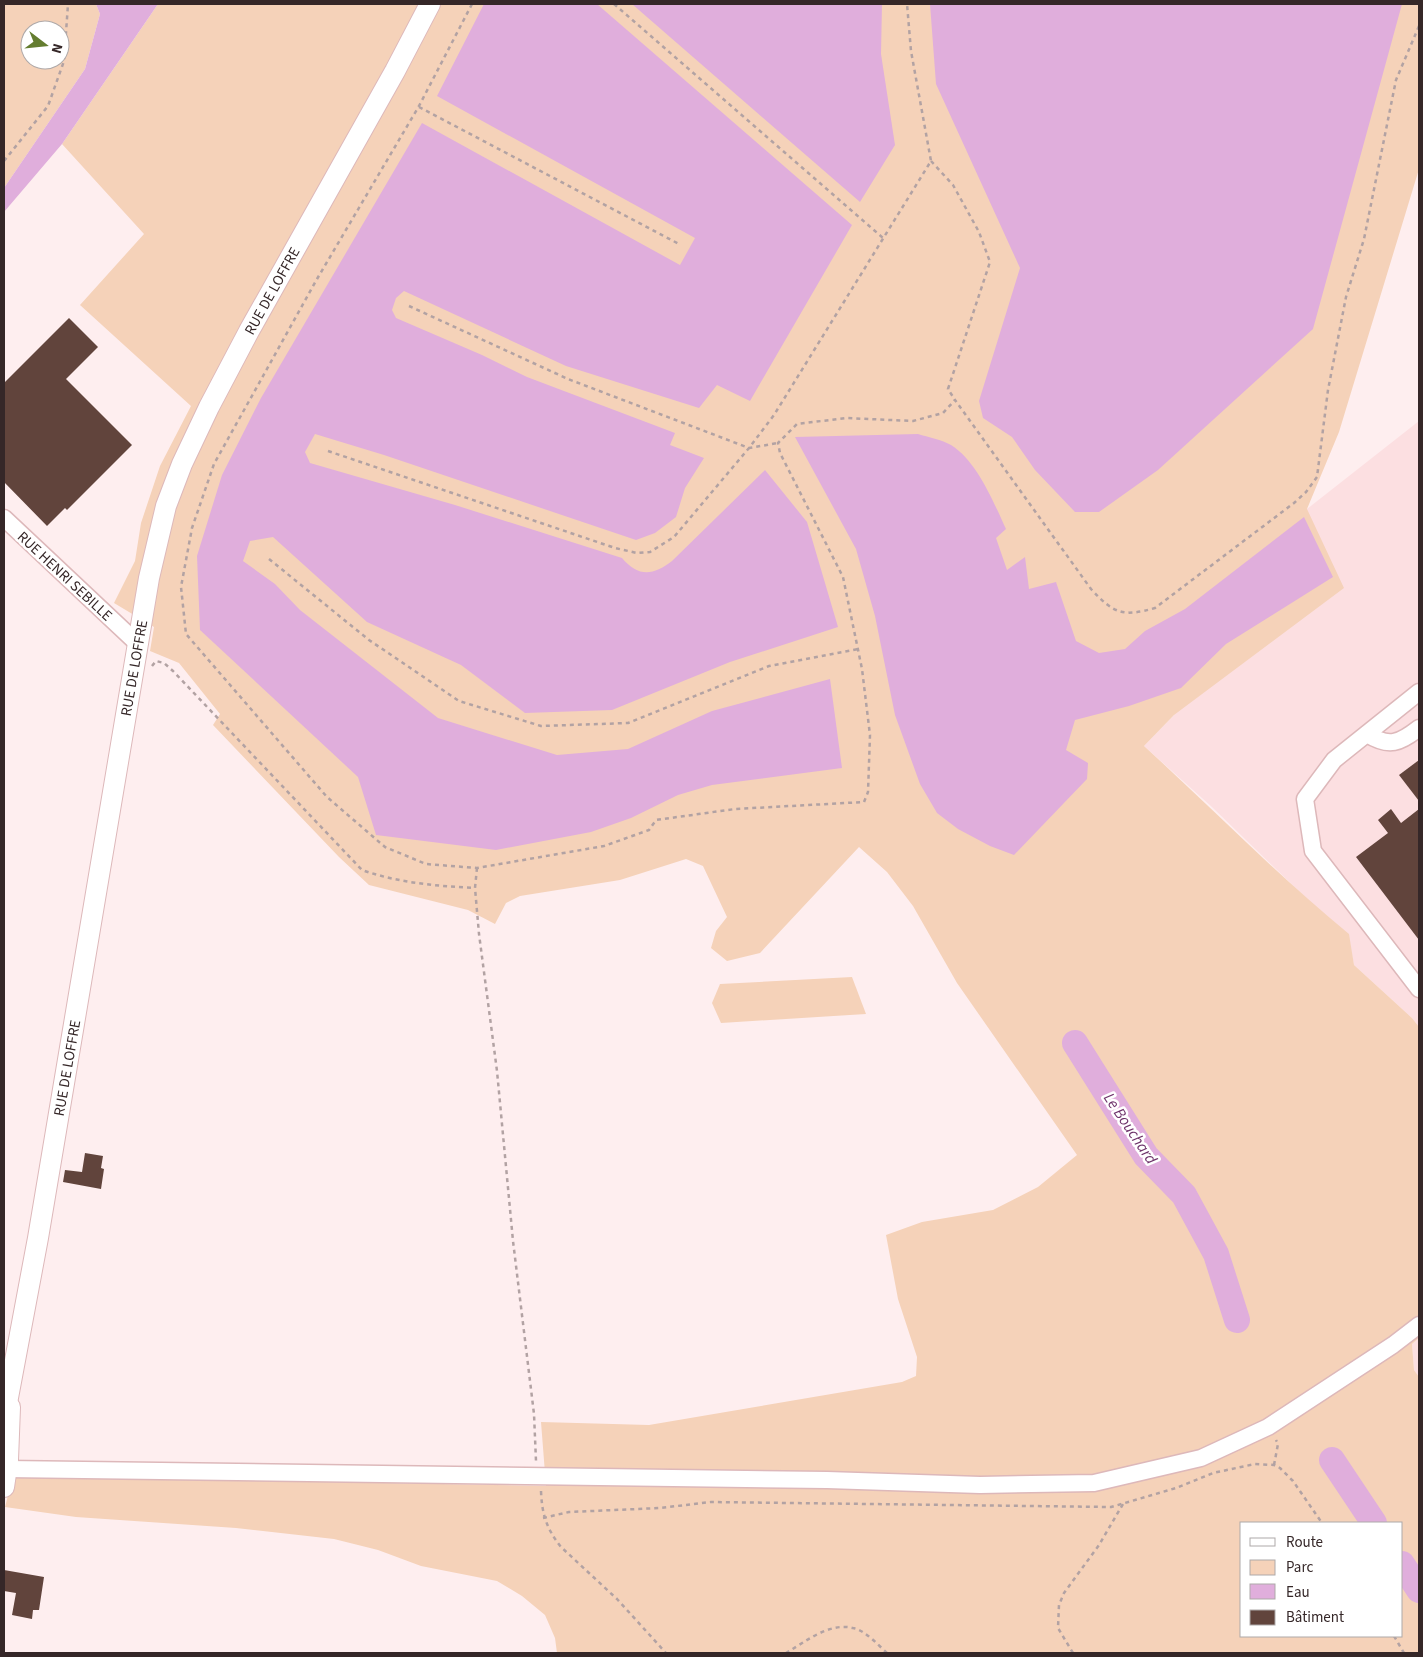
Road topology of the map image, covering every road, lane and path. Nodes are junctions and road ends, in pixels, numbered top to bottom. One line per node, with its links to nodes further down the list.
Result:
1 (68, 4): 8 (path)
2 (430, 4): 19 (main road, RUE DE LOFFRE)
3 (472, 4): 7 (path)
4 (614, 4): 10 (path)
5 (907, 4): 9 (path)
6 (1419, 26): 13 (path)
7 (419, 106): 11 (path); 25 (path)
8 (4, 161)
9 (931, 161): 10 (path); 13 (path)
10 (883, 238): 15 (path)
11 (679, 244)
12 (409, 306): 15 (path)
13 (956, 400): 14 (path)
14 (778, 444): 15 (path); 20 (path)
15 (749, 448): 16 (path)
16 (328, 452)
17 (4, 518): 19 (lane, RUE HENRI SEBILLE)
18 (269, 559): 20 (path)
19 (132, 639): 29 (main road, RUE DE LOFFRE)
20 (858, 649): 25 (path)
21 (156, 661): 26 (path)
22 (1419, 692): 24 (lane)
23 (1419, 728): 24 (lane)
24 (1366, 734): 27 (lane)
25 (477, 868): 26 (path)
26 (475, 888): 33 (path)
27 (1419, 989)
28 (1419, 1325): 31 (lane)
29 (11, 1391): 30 (main road, RUE DE LOFFRE); 34 (main road, RUE DE LOFFRE)
30 (4, 1420)
31 (1268, 1427): 32 (path); 33 (lane)
32 (1274, 1465): 35 (path); 37 (path)
33 (537, 1476): 34 (lane); 36 (path)
34 (5, 1478)
35 (1122, 1504): 36 (path); 42 (path)
36 (543, 1518): 39 (path)
37 (1321, 1522)
38 (1395, 1637): 43 (path)
39 (666, 1653)
40 (786, 1653): 41 (path)
41 (887, 1653)
42 (1073, 1653)
43 (1404, 1653)

